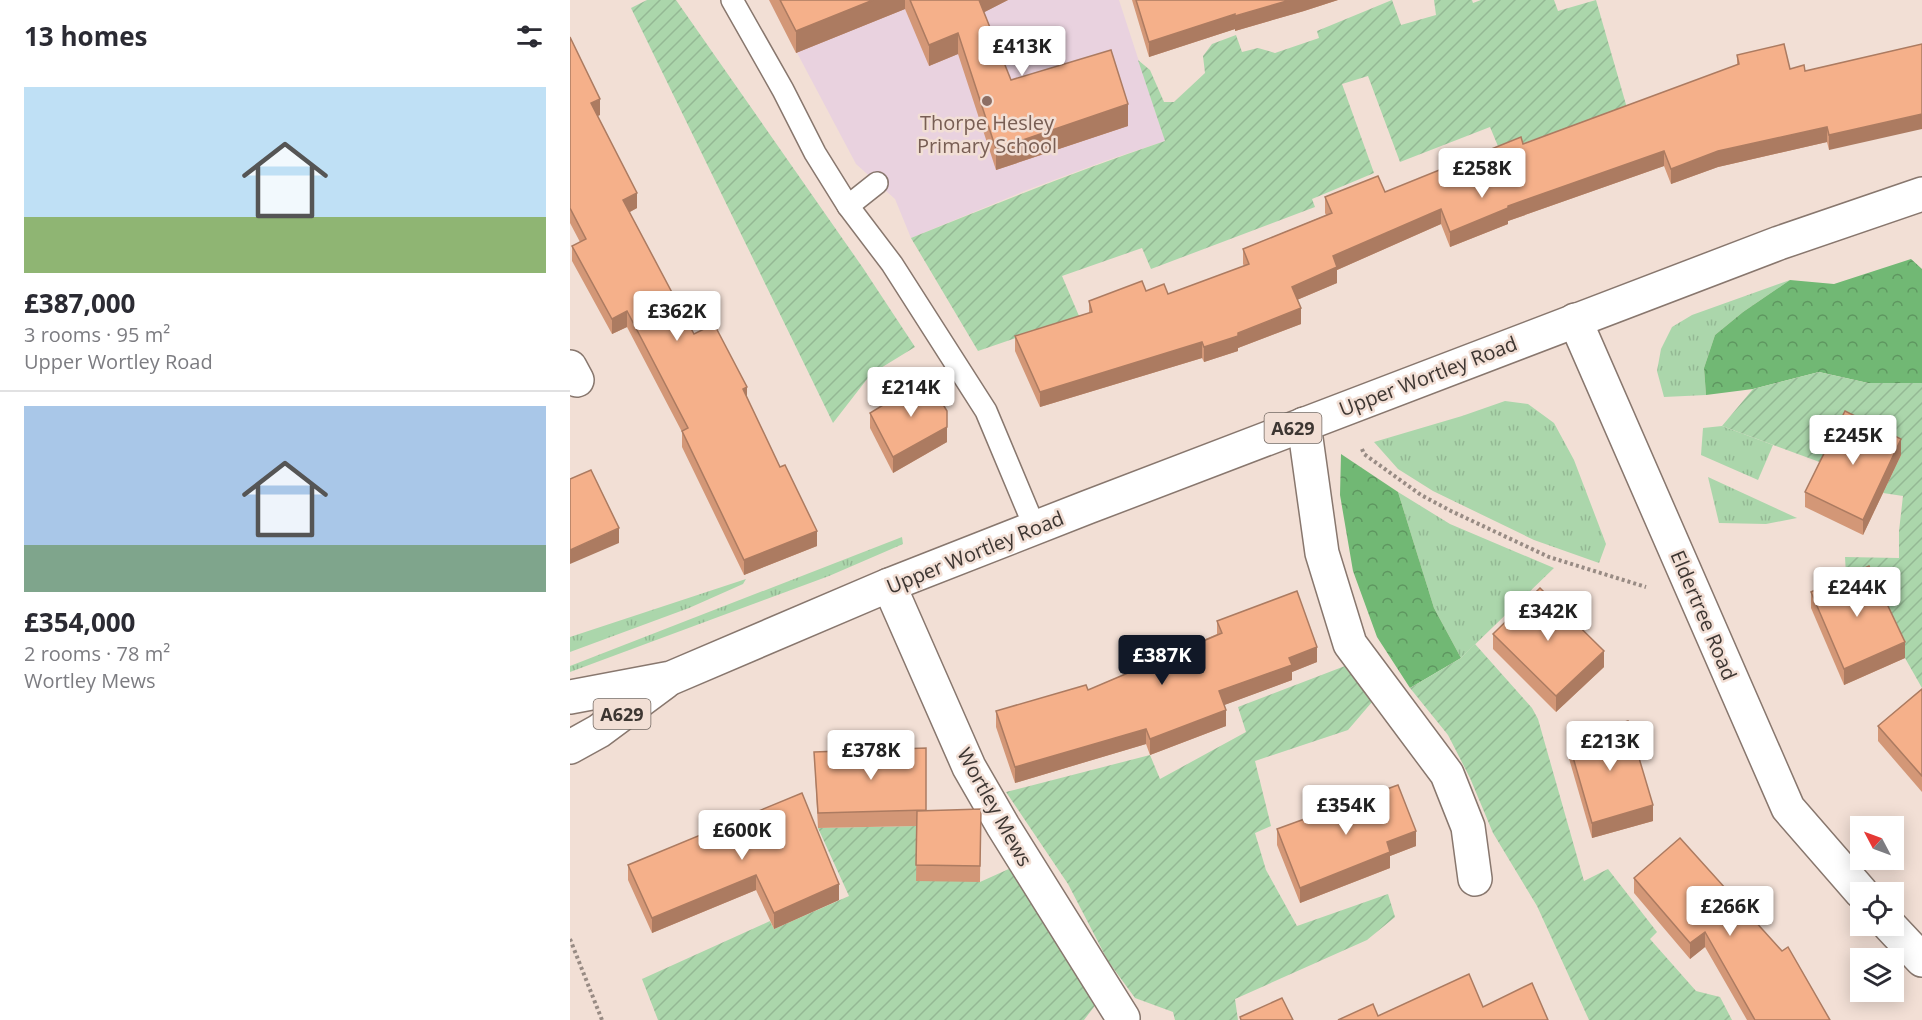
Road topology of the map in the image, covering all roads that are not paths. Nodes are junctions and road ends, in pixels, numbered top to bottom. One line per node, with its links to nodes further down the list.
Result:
1 (732, 0): 4 (lane)
2 (877, 183): 4 (lane)
3 (1922, 194): 5 (street, Upper Wortley Road / A629)
4 (848, 206): 7 (lane)
5 (1575, 320): 6 (street, Upper Wortley Road / A629); 13 (street, Eldertree Road)
6 (1304, 424): 7 (street, Upper Wortley Road / A629); 12 (street)
7 (1035, 528): 8 (street, Upper Wortley Road / A629)
8 (890, 585): 9 (street, Upper Wortley Road / A629); 16 (street, Wortley Mews)
9 (671, 678): 10 (street, Upper Wortley Road / A629); 11 (street, Upper Wortley Road / A629)
10 (570, 697)
11 (570, 747)
12 (1475, 879)
13 (1853, 882)
14 (1899, 936): 15 (street)
15 (1922, 960)
16 (1123, 1018)

